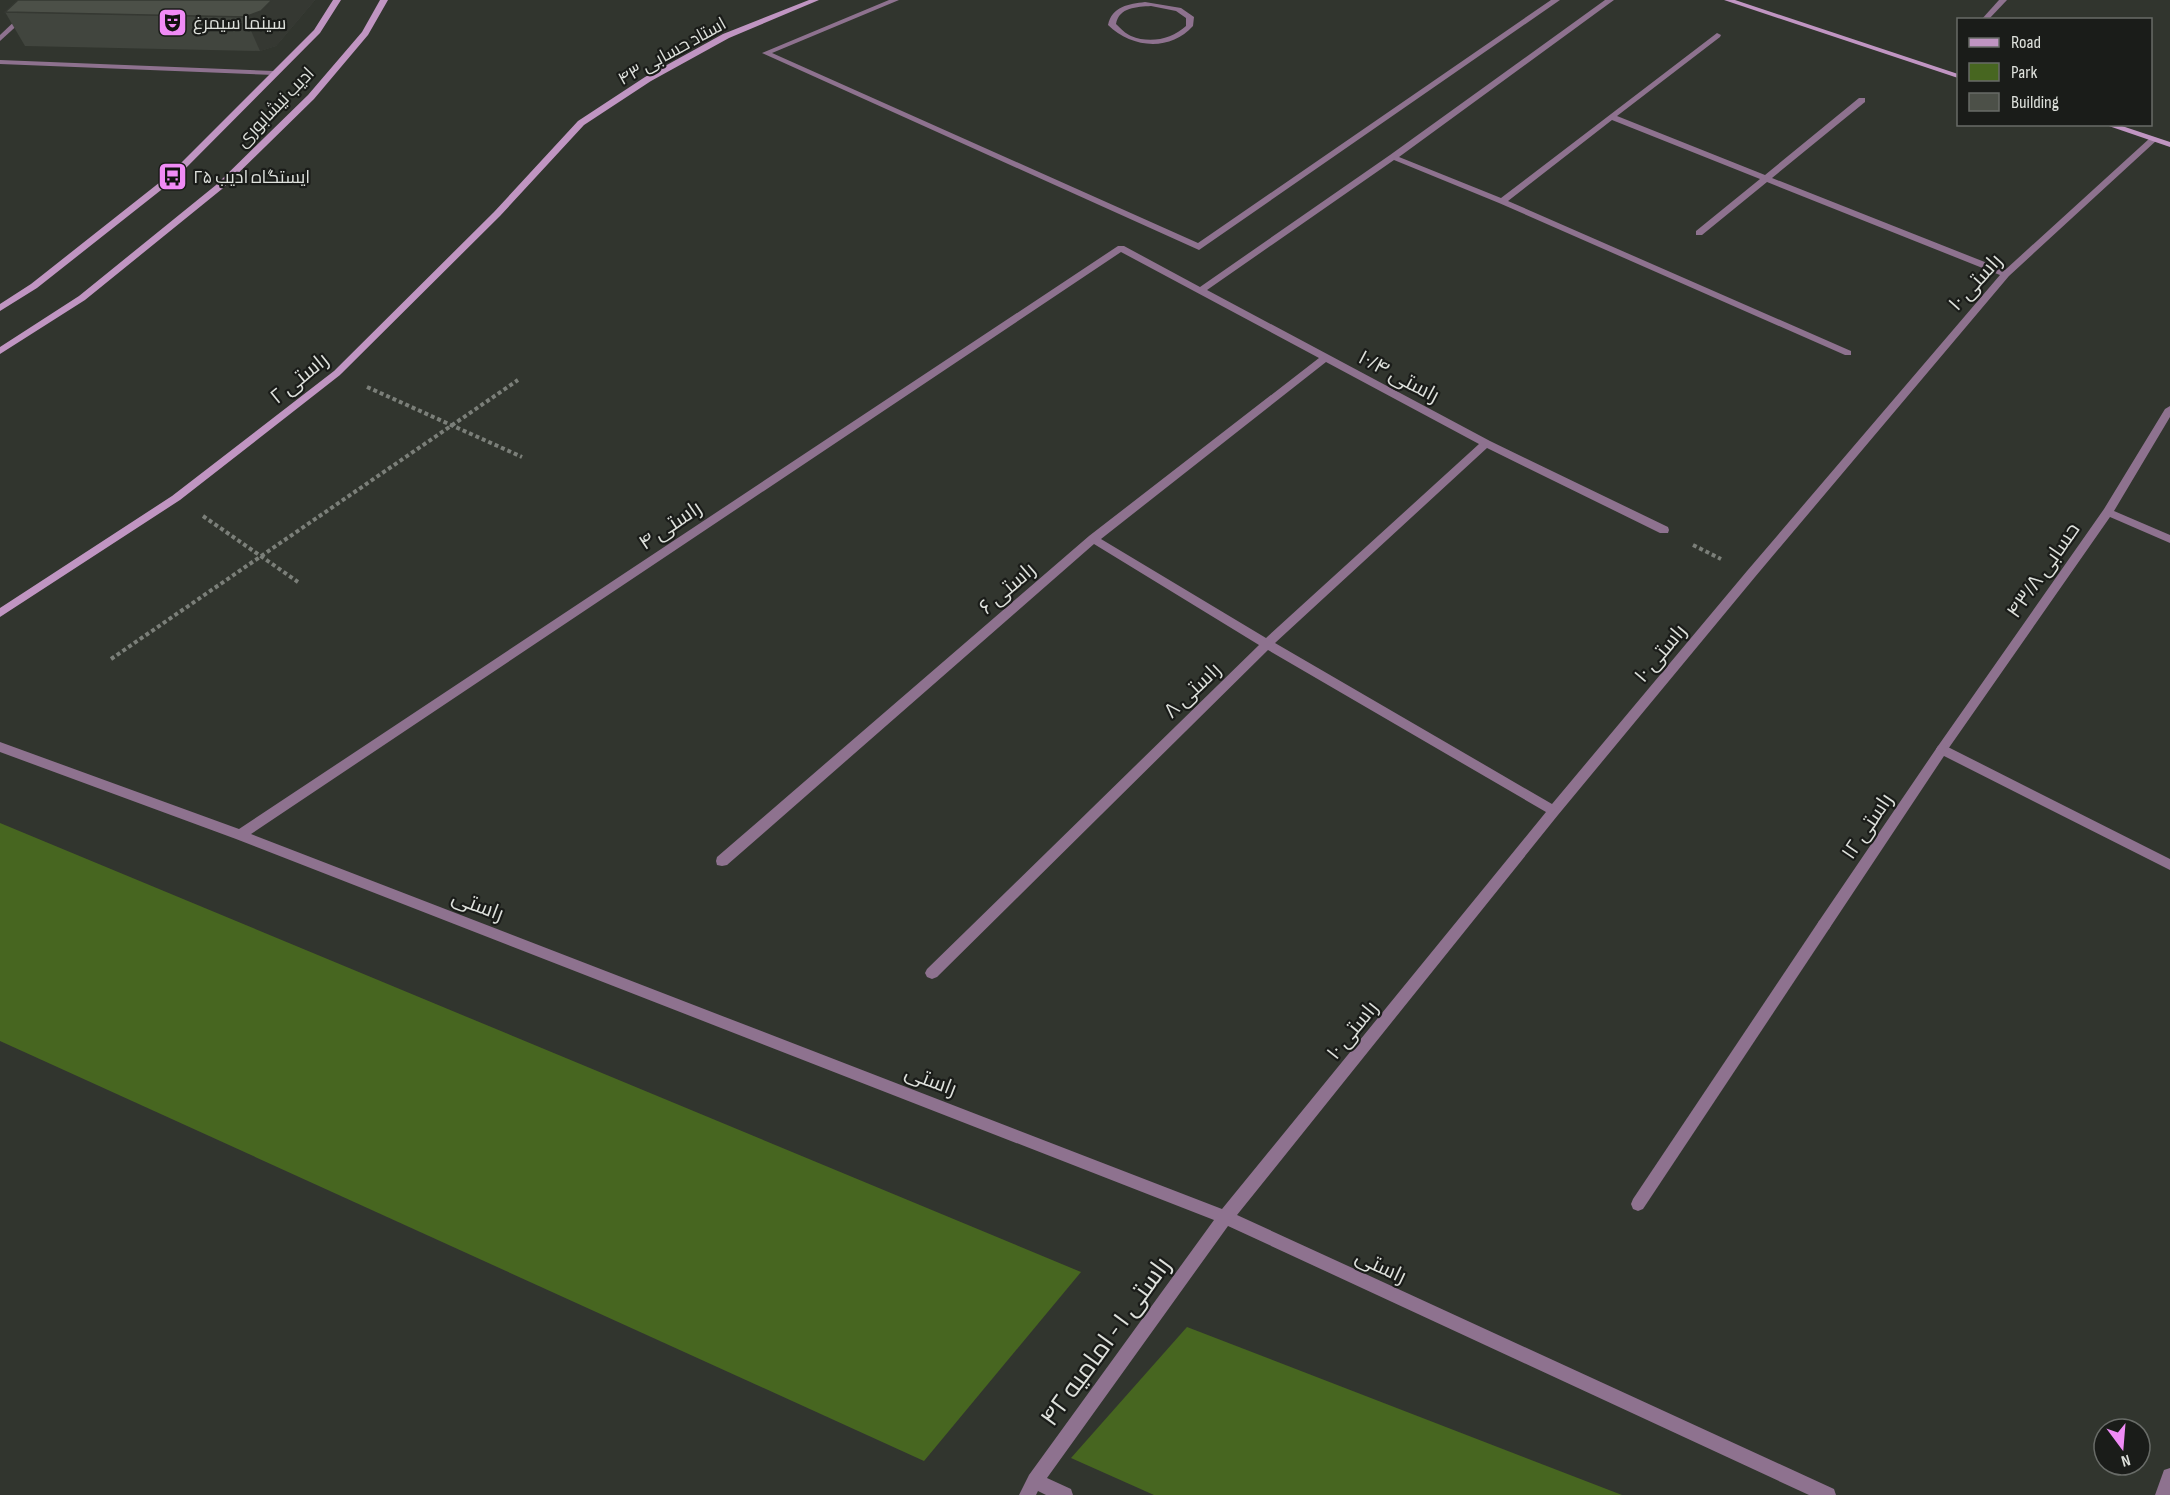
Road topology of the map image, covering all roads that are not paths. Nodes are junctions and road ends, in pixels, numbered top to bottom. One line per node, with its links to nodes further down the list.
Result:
1 (40, 0): 13 (street)
2 (337, 0): 15 (street, ادیب نیشابوری)
3 (384, 0): 31 (street, ادیب نیشابوری)
4 (815, 0): 19 (street, استاد حسابی ۴۳)
5 (895, 0): 6 (street)
6 (1556, 0)
7 (1610, 0): 23 (street)
8 (1728, 0): 16 (street)
9 (2003, 0): 11 (street)
10 (1136, 2): 10 (street)
11 (1986, 18)
12 (1717, 35): 18 (street)
13 (0, 39)
14 (0, 62): 15 (street)
15 (274, 73): 30 (street, ادیب نیشابوری)
16 (1957, 75)
17 (1862, 100): 24 (street)
18 (1613, 117): 24 (street); 25 (street)
19 (581, 123): 40 (street, راستی ۲)
20 (2113, 126): 21 (street)
21 (2153, 140): 22 (street); 28 (street, راستی ۱۰)
22 (2170, 145)
23 (1393, 157): 25 (street); 29 (street)
24 (1766, 178): 26 (street); 28 (street)
25 (1502, 201): 32 (street)
26 (1699, 233)
27 (1121, 248): 29 (street, راستی ۱۰/۴); 45 (street, راستی ۴)
28 (2006, 274): 44 (street, راستی ۱۰)
29 (1202, 290): 33 (street, راستی ۱۰/۴)
30 (0, 308)
31 (0, 351)
32 (1848, 353)
33 (1326, 357): 35 (street, راستی ۱۰/۴); 38 (street, راستی ۶)
34 (2170, 409): 36 (street, حسابی ۴۳/۸)
35 (1486, 443): 37 (street, راستی ۱۰/۴); 41 (street, راستی ۸)
36 (2108, 512): 39 (street); 43 (street, حسابی ۴۳/۸)
37 (1664, 530)
38 (1093, 539): 41 (street); 46 (street, راستی ۶)
39 (2170, 539)
40 (0, 613)
41 (1267, 644): 44 (street); 48 (street, راستی ۸)
42 (0, 747): 45 (street, راستی)
43 (1942, 749): 47 (street); 49 (street, راستی ۱۲)
44 (1554, 811): 50 (street, راستی ۱۰)
45 (240, 835): 50 (street, راستی)
46 (722, 861)
47 (2170, 865)
48 (932, 973)
49 (1638, 1204)
50 (1225, 1217): 52 (street, راستی ۱ - امامیه ۴۲); 54 (street, راستی)
51 (2170, 1476): 55 (street)
52 (1031, 1488): 53 (street)
53 (1065, 1495)
54 (1828, 1495)
55 (2163, 1495)

